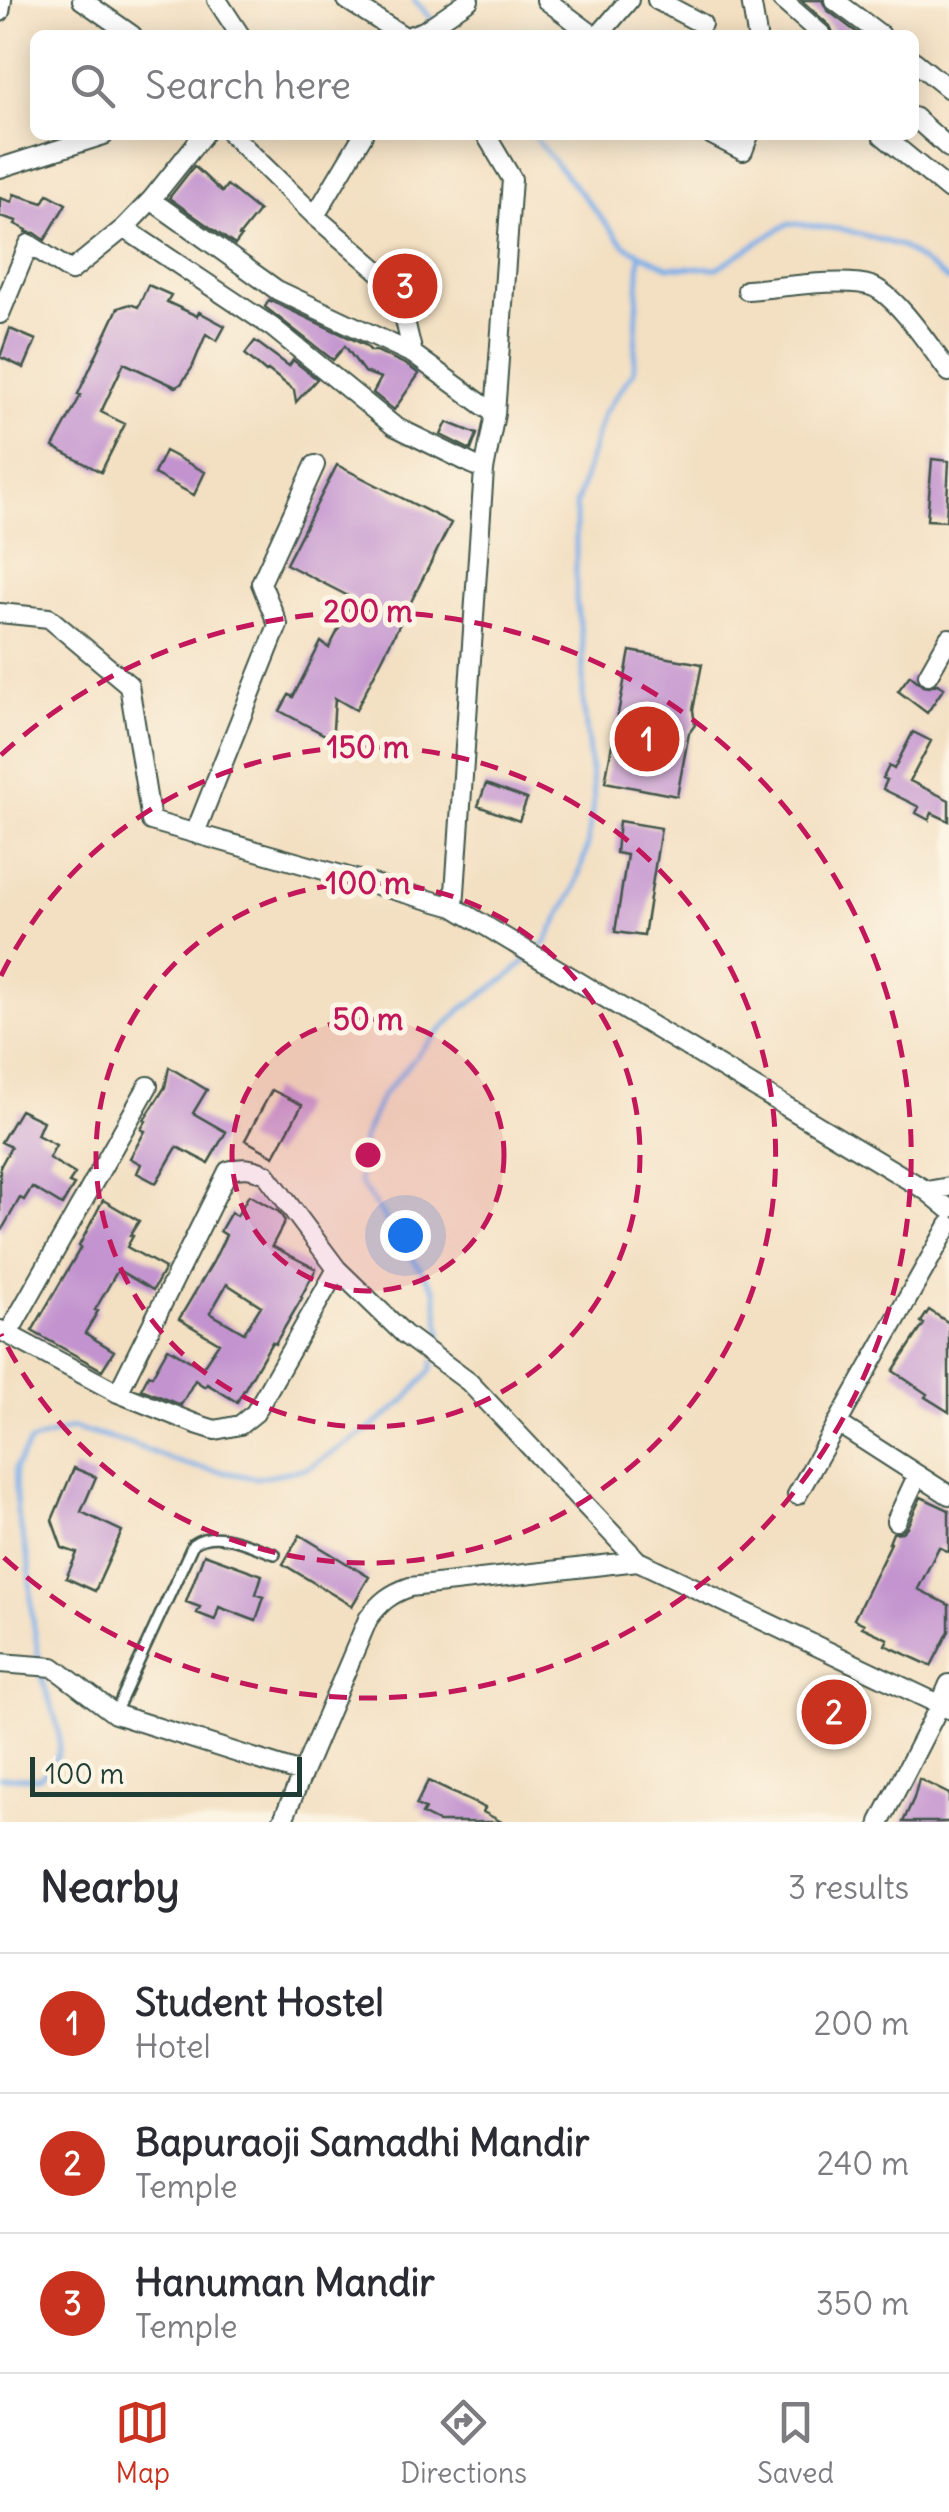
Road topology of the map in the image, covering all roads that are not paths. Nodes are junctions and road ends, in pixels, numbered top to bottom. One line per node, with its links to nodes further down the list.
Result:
1 (2, 0): 11 (street)
2 (217, 0): 15 (street)
3 (346, 0): 16 (street)
4 (469, 0): 17 (street)
5 (546, 0): 18 (street)
6 (629, 0): 19 (street)
7 (657, 0): 13 (street)
8 (751, 0): 20 (street)
9 (782, 0): 21 (street)
10 (834, 0): 22 (street)
11 (0, 12)
12 (98, 12): 14 (street)
13 (702, 24)
14 (125, 30)
15 (237, 30)
16 (394, 30)
17 (426, 30)
18 (589, 30)
19 (601, 30)
20 (757, 30)
21 (816, 30)
22 (874, 30)
23 (919, 66): 24 (street)
24 (949, 89)
25 (919, 121): 34 (street)
26 (88, 140): 35 (street)
27 (199, 140): 37 (street)
28 (237, 140): 38 (street)
29 (359, 140): 38 (street)
30 (489, 140): 44 (street)
31 (722, 140): 32 (street)
32 (747, 140)
33 (888, 140): 36 (street)
34 (949, 148)
35 (0, 168)
36 (949, 190)
37 (151, 200): 39 (street); 42 (street)
38 (315, 216): 42 (street)
39 (124, 228): 41 (street); 46 (street)
40 (746, 290): 43 (street)
41 (0, 314)
42 (413, 354): 44 (street)
43 (949, 372)
44 (495, 414): 46 (street)
45 (314, 465): 50 (street)
46 (484, 470): 51 (street)
47 (0, 613): 50 (street)
48 (949, 638): 49 (street)
49 (928, 675)
50 (195, 833): 51 (street)
51 (454, 907): 54 (street)
52 (148, 1086): 58 (street)
53 (949, 1187): 54 (street)
54 (927, 1192): 55 (street)
55 (949, 1209)
56 (949, 1225): 60 (street)
57 (337, 1270): 59 (street); 59 (street); 66 (street)
58 (4, 1332): 59 (street)
59 (118, 1394)
60 (837, 1423): 61 (street); 63 (street)
61 (918, 1476): 62 (street); 64 (street)
62 (949, 1495)
63 (797, 1496)
64 (896, 1521)
65 (275, 1554): 70 (lane)
66 (638, 1561): 69 (street); 71 (street)
67 (2, 1662): 70 (street)
68 (949, 1684): 69 (street)
69 (945, 1707): 73 (street)
70 (115, 1714): 71 (street)
71 (301, 1773): 72 (street)
72 (282, 1822)
73 (880, 1822)

